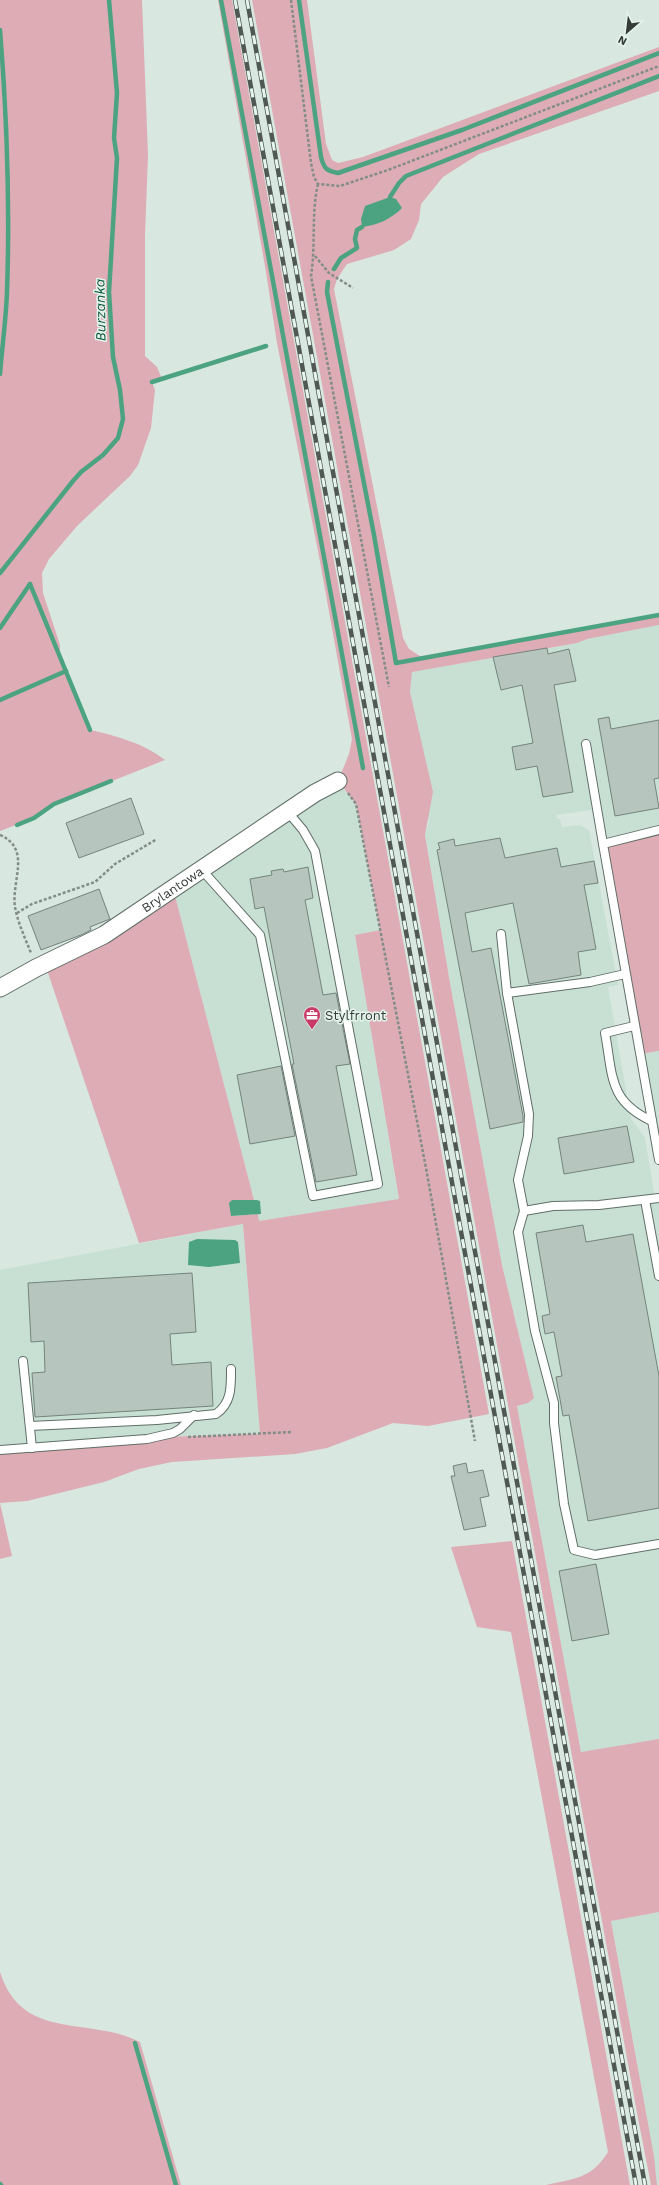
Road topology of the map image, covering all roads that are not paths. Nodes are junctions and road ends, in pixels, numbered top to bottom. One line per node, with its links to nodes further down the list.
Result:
1 (586, 744): 5 (lane)
2 (338, 781): 3 (street, Brylantowa)
3 (287, 811): 6 (street, Brylantowa); 6 (lane)
4 (659, 830): 5 (lane)
5 (603, 844): 8 (lane)
6 (201, 869): 9 (street, Brylantowa)
7 (501, 934): 10 (lane)
8 (625, 974): 10 (lane); 11 (lane)
9 (0, 988)
10 (507, 993): 16 (lane)
11 (634, 1026): 12 (lane); 12 (lane)
12 (652, 1121): 13 (lane)
13 (659, 1160)
14 (659, 1198): 15 (lane)
15 (645, 1200): 16 (lane); 17 (lane)
16 (524, 1211): 24 (lane)
17 (659, 1276)
18 (23, 1361): 21 (lane)
19 (231, 1369): 20 (lane)
20 (194, 1416): 21 (lane); 22 (lane)
21 (30, 1426): 22 (lane)
22 (32, 1448): 23 (lane)
23 (0, 1450)
24 (659, 1544)

